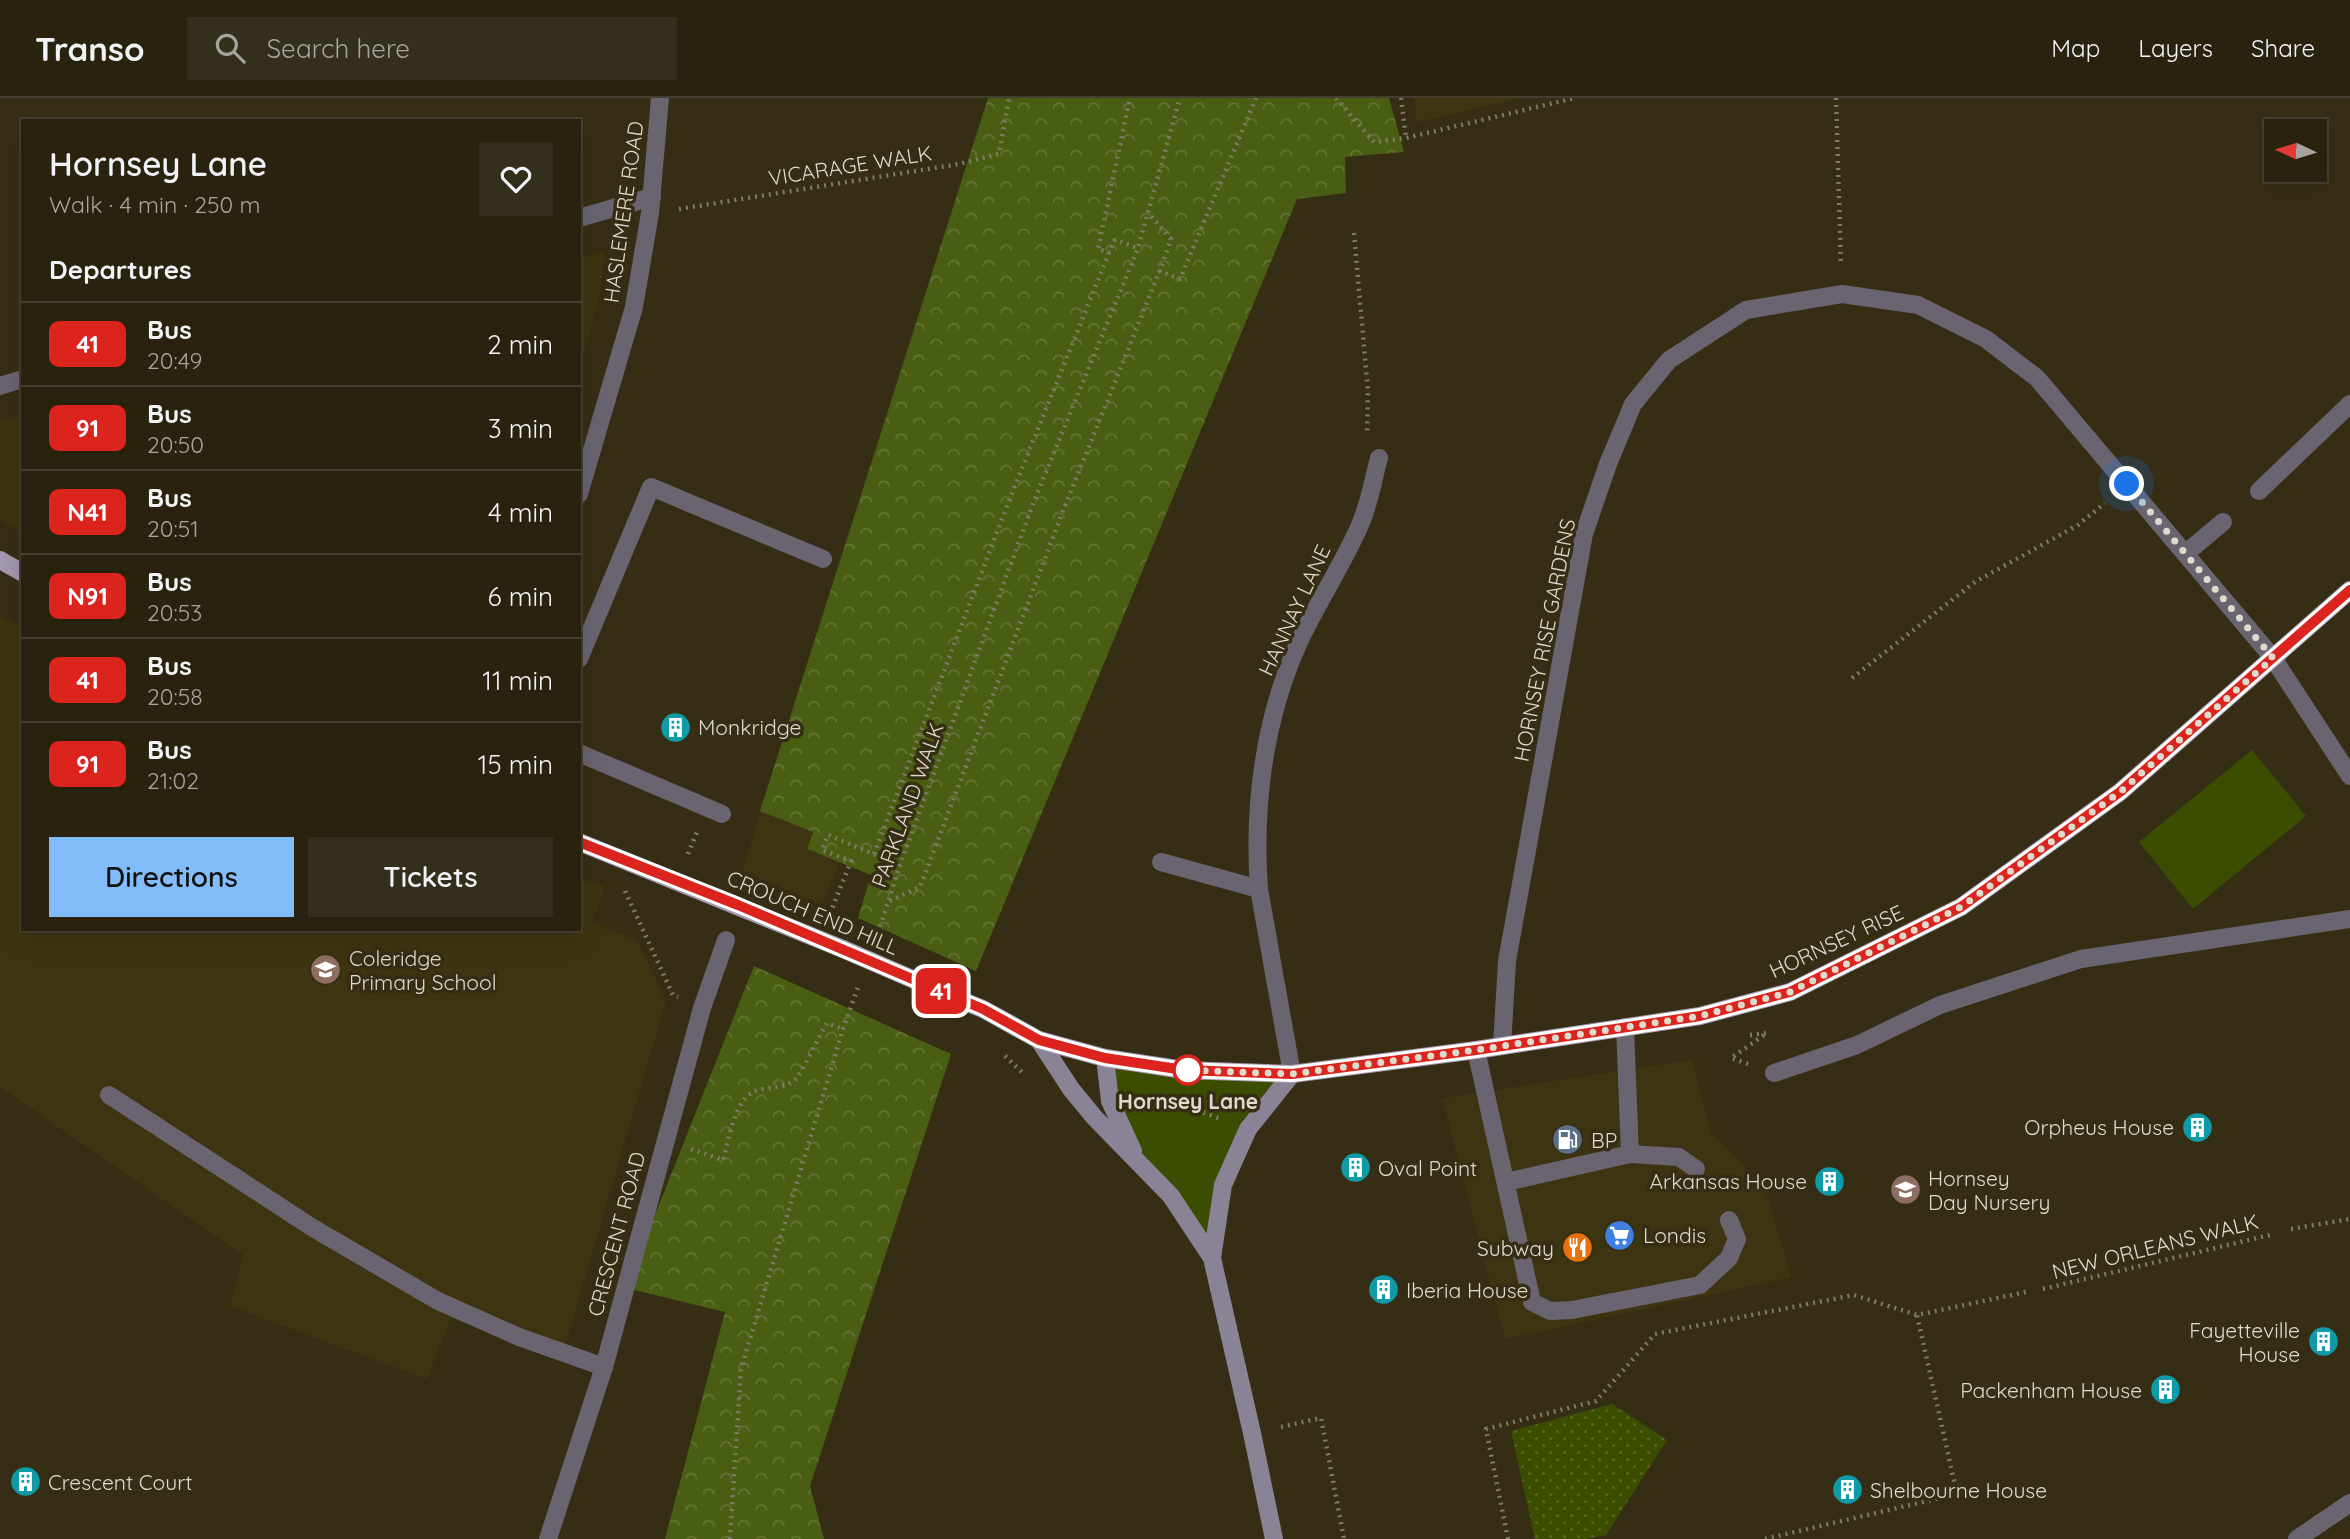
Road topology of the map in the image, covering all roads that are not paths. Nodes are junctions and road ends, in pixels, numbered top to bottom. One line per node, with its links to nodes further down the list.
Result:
1 (660, 98): 2 (street, HASLEMERE ROAD)
2 (651, 205): 3 (street); 8 (street, HASLEMERE ROAD)
3 (581, 218)
4 (21, 380): 5 (street)
5 (0, 386)
6 (2350, 404): 9 (street)
7 (1379, 458): 23 (street, HANNAY LANE)
8 (581, 487)
9 (2259, 491)
10 (2223, 522): 11 (street)
11 (2186, 553): 17 (street, HORNSEY RISE GARDENS); 28 (street, HORNSEY RISE GARDENS)
12 (823, 559): 16 (street)
13 (0, 560): 14 (main road)
14 (21, 572)
15 (2350, 590): 17 (main road, HORNSEY RISE)
16 (581, 654)
17 (2273, 658): 19 (street, HORNSEY RISE GARDENS); 26 (main road, HORNSEY RISE)
18 (581, 754): 20 (street)
19 (2350, 776)
20 (722, 814)
21 (581, 843): 27 (main road, CROUCH END HILL, bridge)
22 (1161, 862): 23 (street)
23 (1259, 889): 32 (street, HANNAY LANE)
24 (2350, 919): 31 (street)
25 (726, 940): 40 (street, CRESCENT ROAD)
26 (1625, 1027): 28 (main road, HORNSEY RISE); 34 (street)
27 (1039, 1040): 30 (main road, CROUCH END HILL); 35 (main road)
28 (1502, 1046): 29 (main road, HORNSEY RISE)
29 (1476, 1050): 32 (main road, HORNSEY RISE); 37 (street)
30 (1105, 1058): 32 (main road, HORNSEY RISE); 35 (main road)
31 (1774, 1073)
32 (1292, 1074): 39 (main road)
33 (109, 1095): 40 (street)
34 (1630, 1154): 36 (street); 37 (street)
35 (1138, 1162): 39 (main road)
36 (1696, 1169)
37 (1506, 1182): 38 (street)
38 (1729, 1220)
39 (1212, 1258): 43 (main road)
40 (604, 1367): 42 (street, CRESCENT ROAD)
41 (2350, 1503): 44 (street)
42 (548, 1539)
43 (1274, 1539)
44 (2297, 1539)

